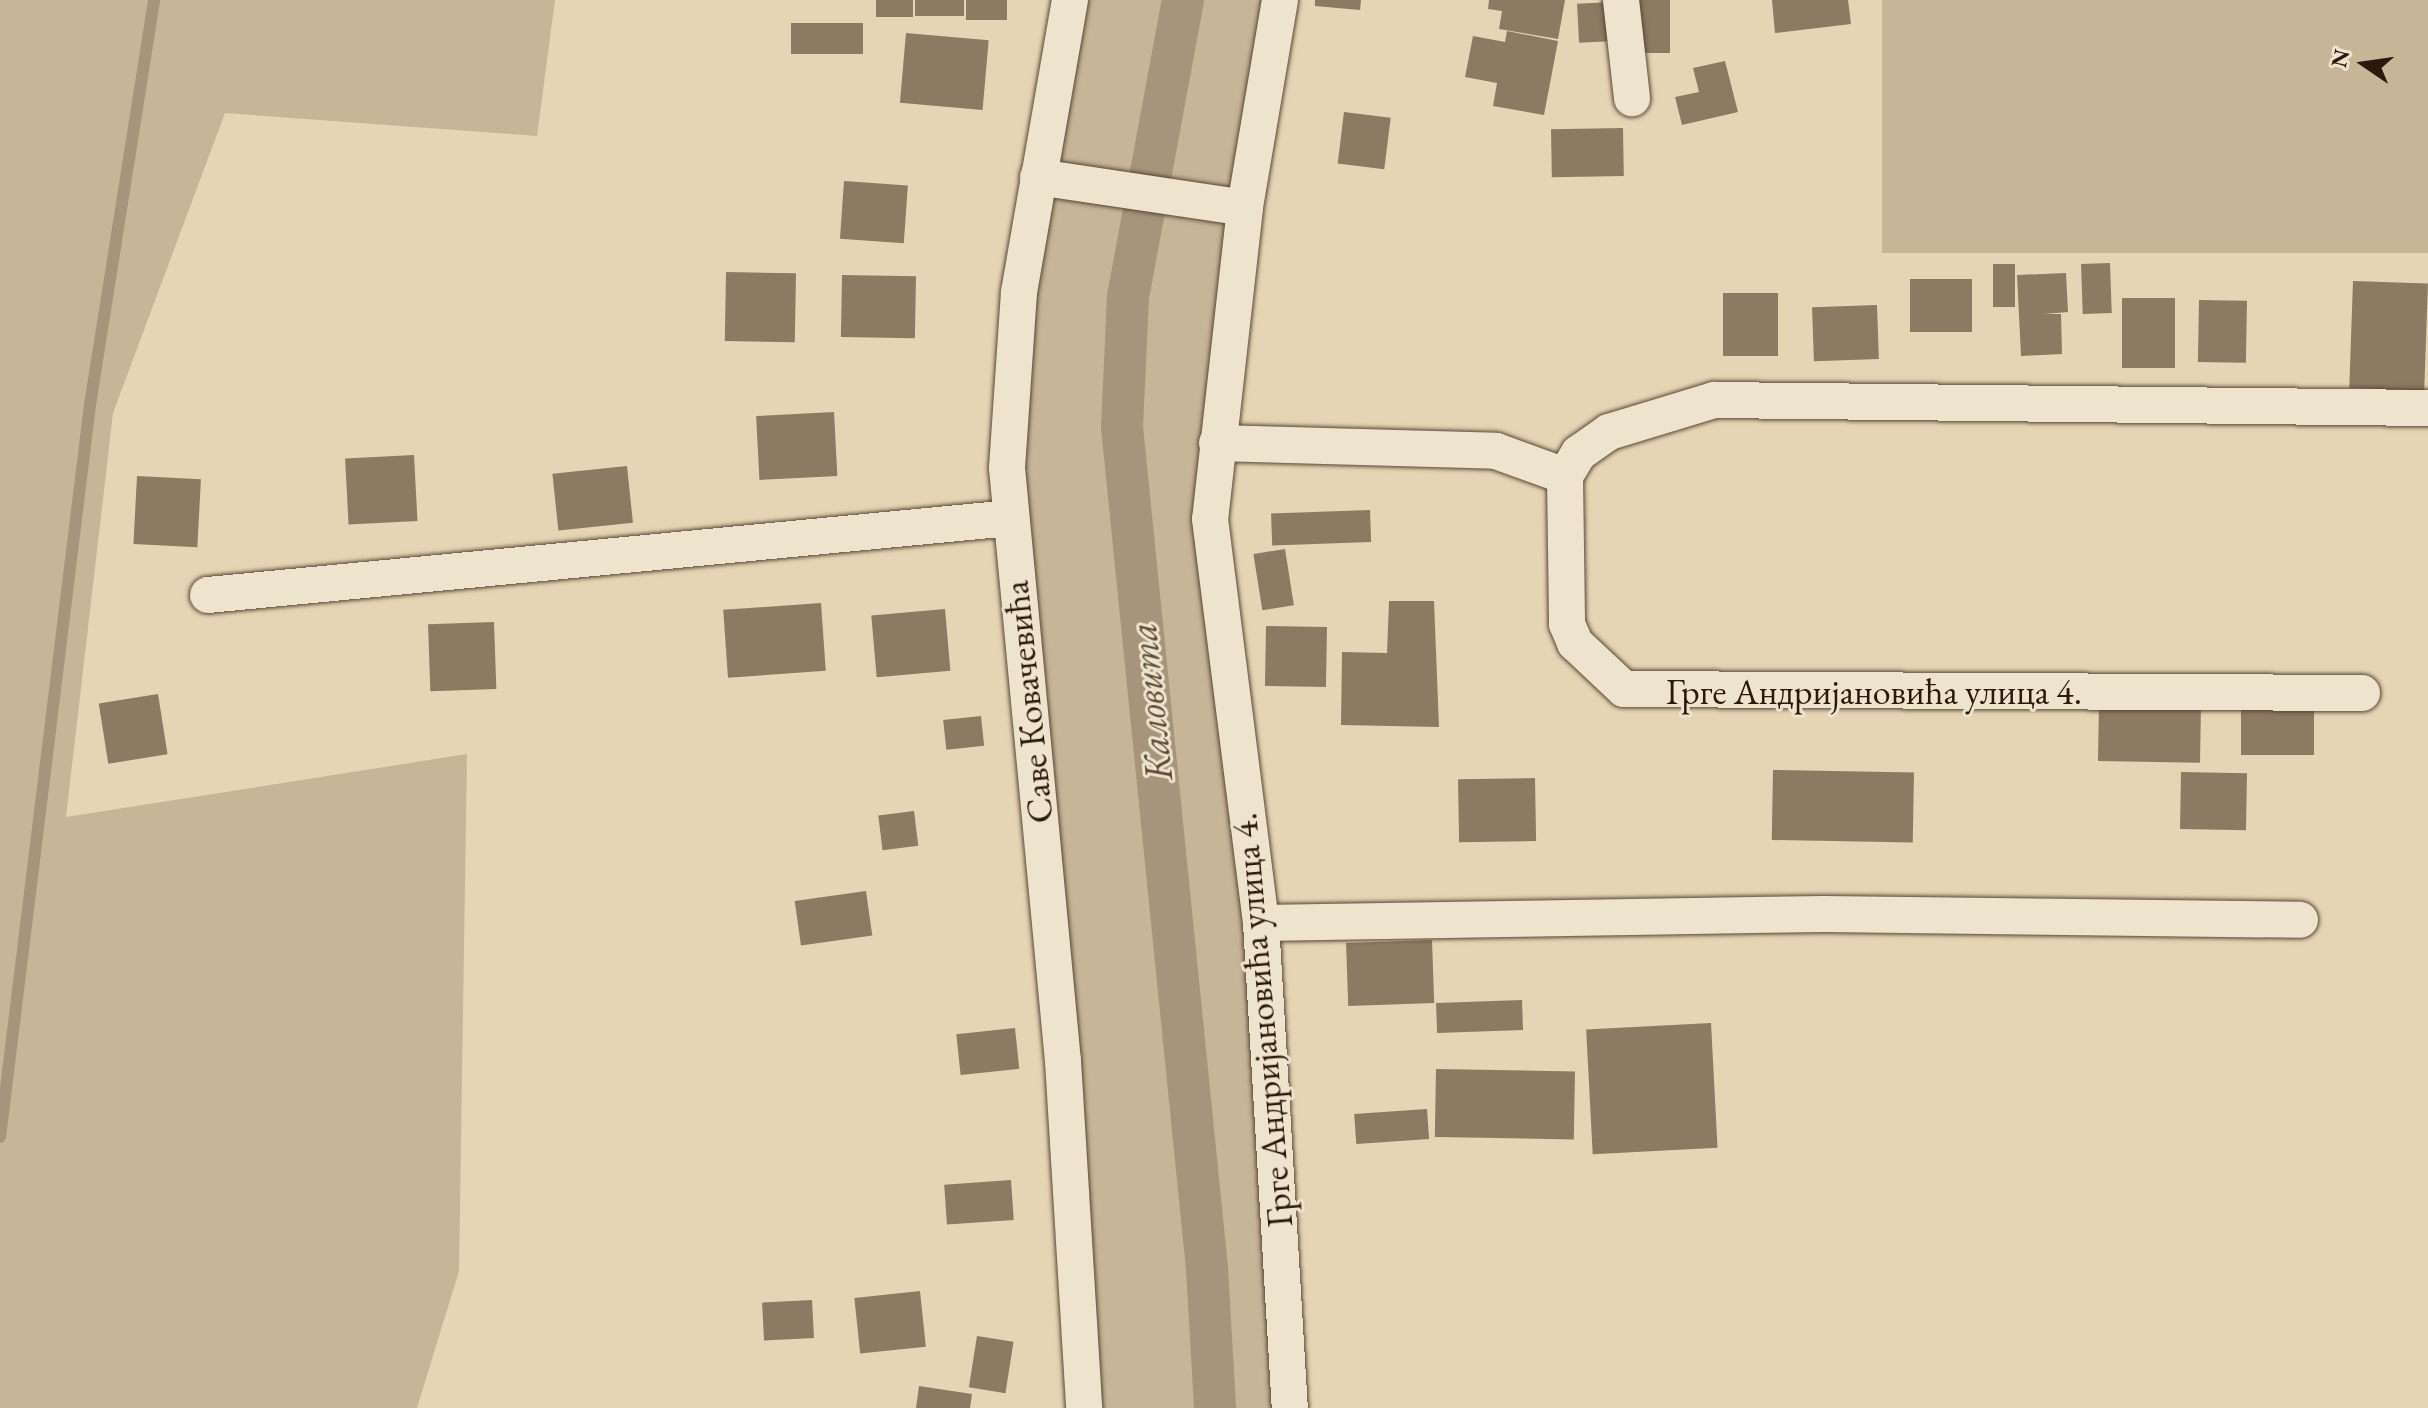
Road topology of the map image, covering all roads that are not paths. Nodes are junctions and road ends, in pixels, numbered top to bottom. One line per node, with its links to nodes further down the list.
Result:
1 (1070, 0): 5 (street, Саве Ковачевића)
2 (1280, 0): 6 (street, Грге Андријановића улица 4.)
3 (1621, 0): 4 (street)
4 (1632, 98)
5 (1056, 179): 6 (street); 10 (street, Саве Ковачевића)
6 (1245, 208): 8 (street, Грге Андријановића улица 4.)
7 (2428, 408): 9 (street)
8 (1217, 443): 9 (street); 14 (street, Грге Андријановића улица 4.)
9 (1565, 476): 12 (street, Грге Андријановића улица 4.)
10 (1010, 518): 11 (street); 15 (street, Саве Ковачевића)
11 (208, 595)
12 (2362, 693)
13 (2300, 920): 14 (street)
14 (1261, 923): 16 (street, Грге Андријановића улица 4.)
15 (1084, 1408)
16 (1290, 1408)

